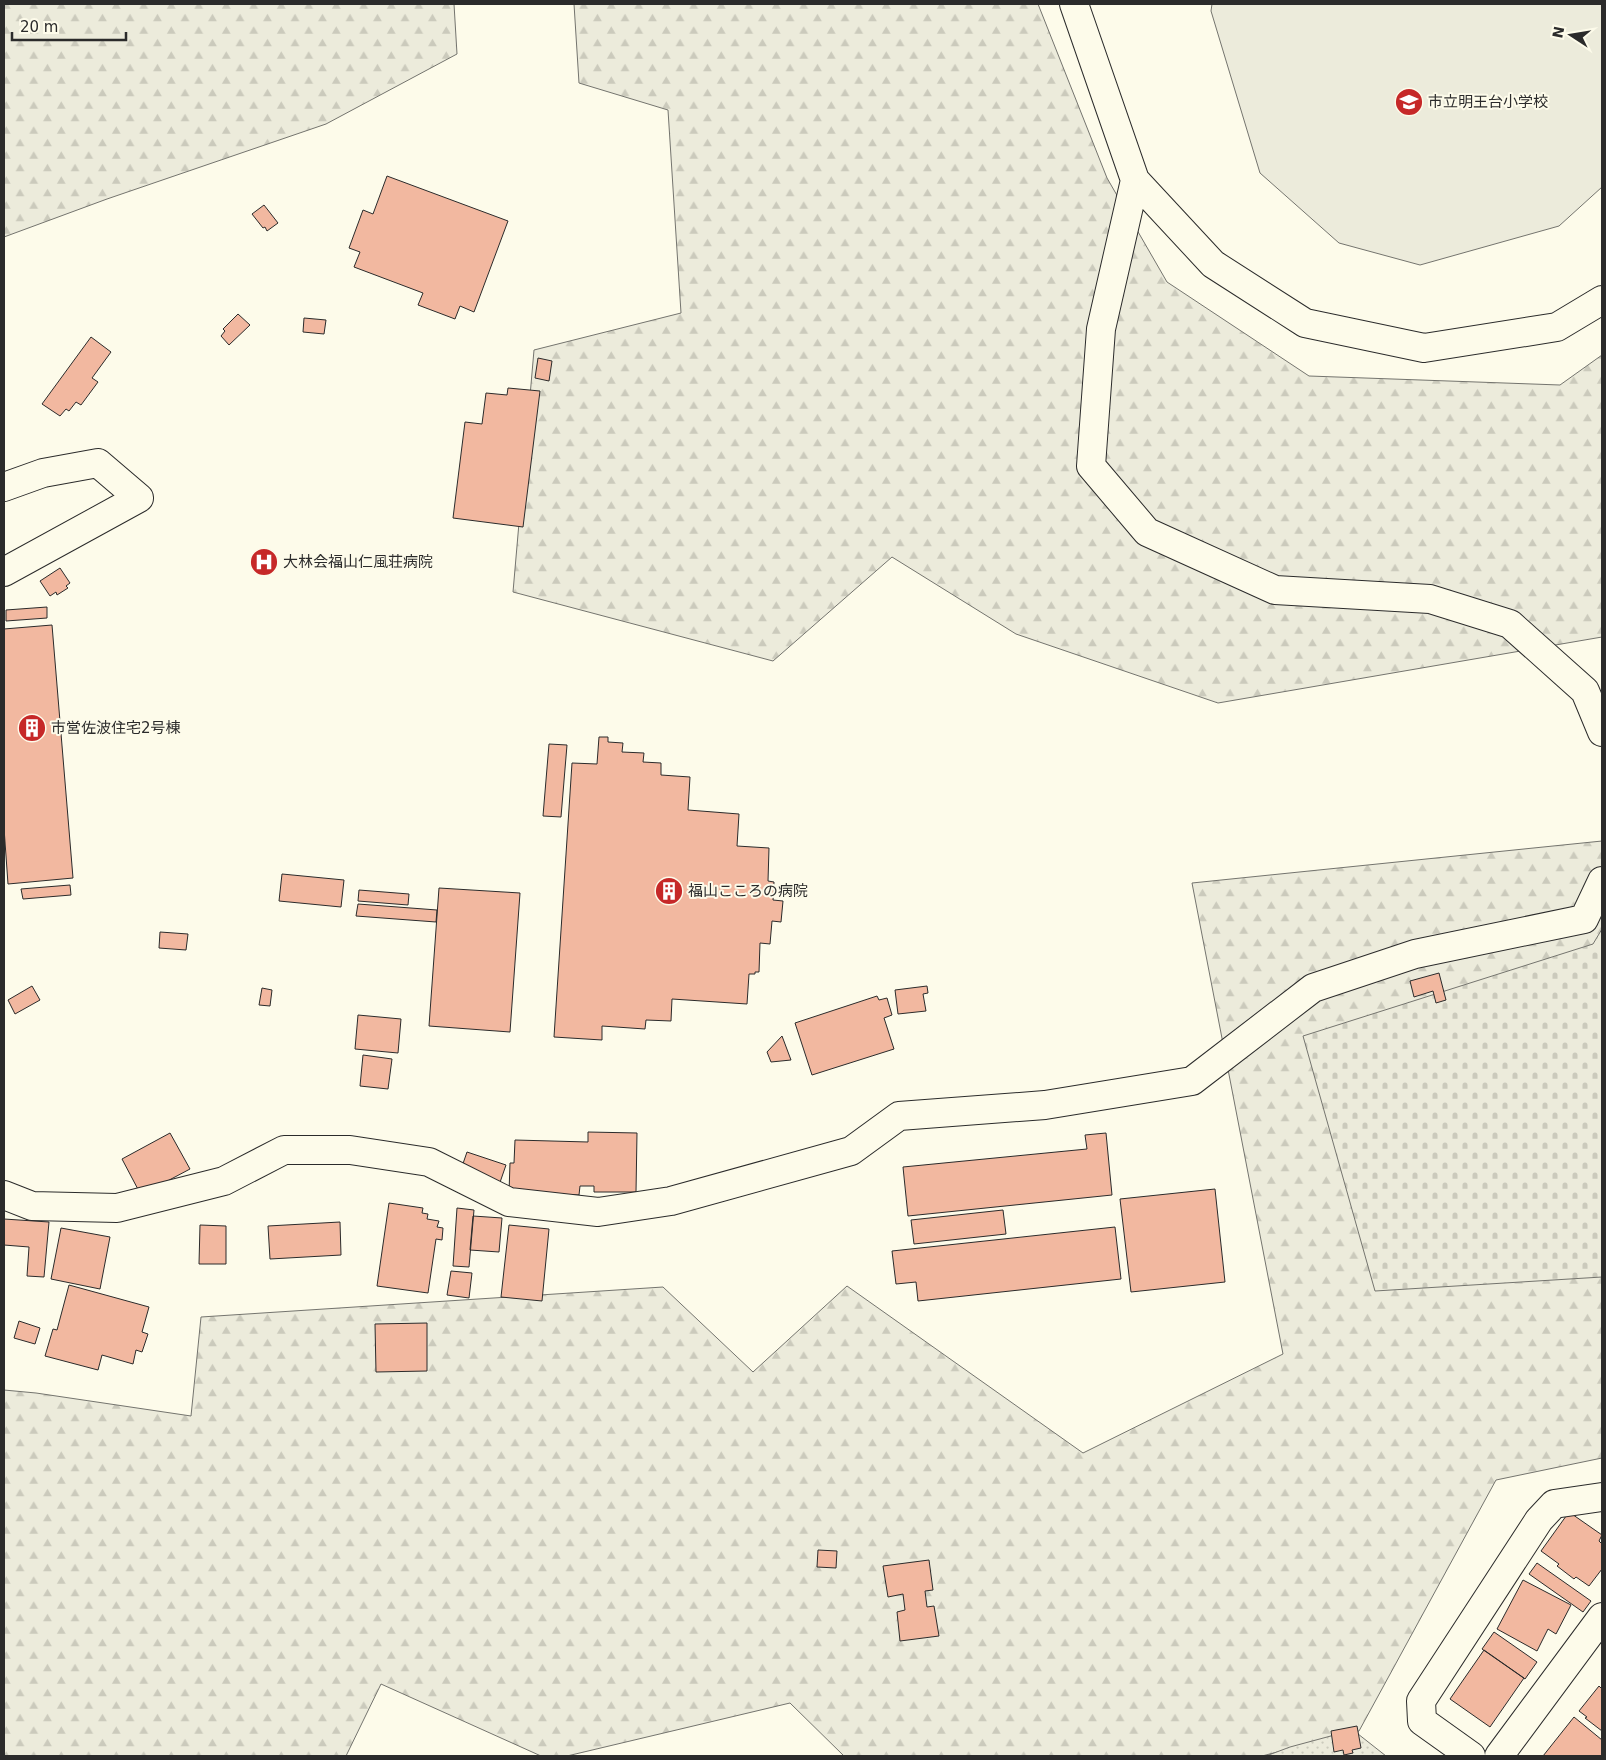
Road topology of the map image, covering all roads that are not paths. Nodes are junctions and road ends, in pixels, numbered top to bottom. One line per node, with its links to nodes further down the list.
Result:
1 (1074, 4): 2 (street)
2 (1135, 180): 3 (street); 6 (street)
3 (1602, 300)
4 (4, 487): 5 (street)
5 (4, 572)
6 (1602, 732)
7 (1602, 881): 8 (street)
8 (4, 1195)
9 (1602, 1497): 11 (street)
10 (1602, 1617): 12 (street)
11 (1471, 1756)
12 (1499, 1756)

